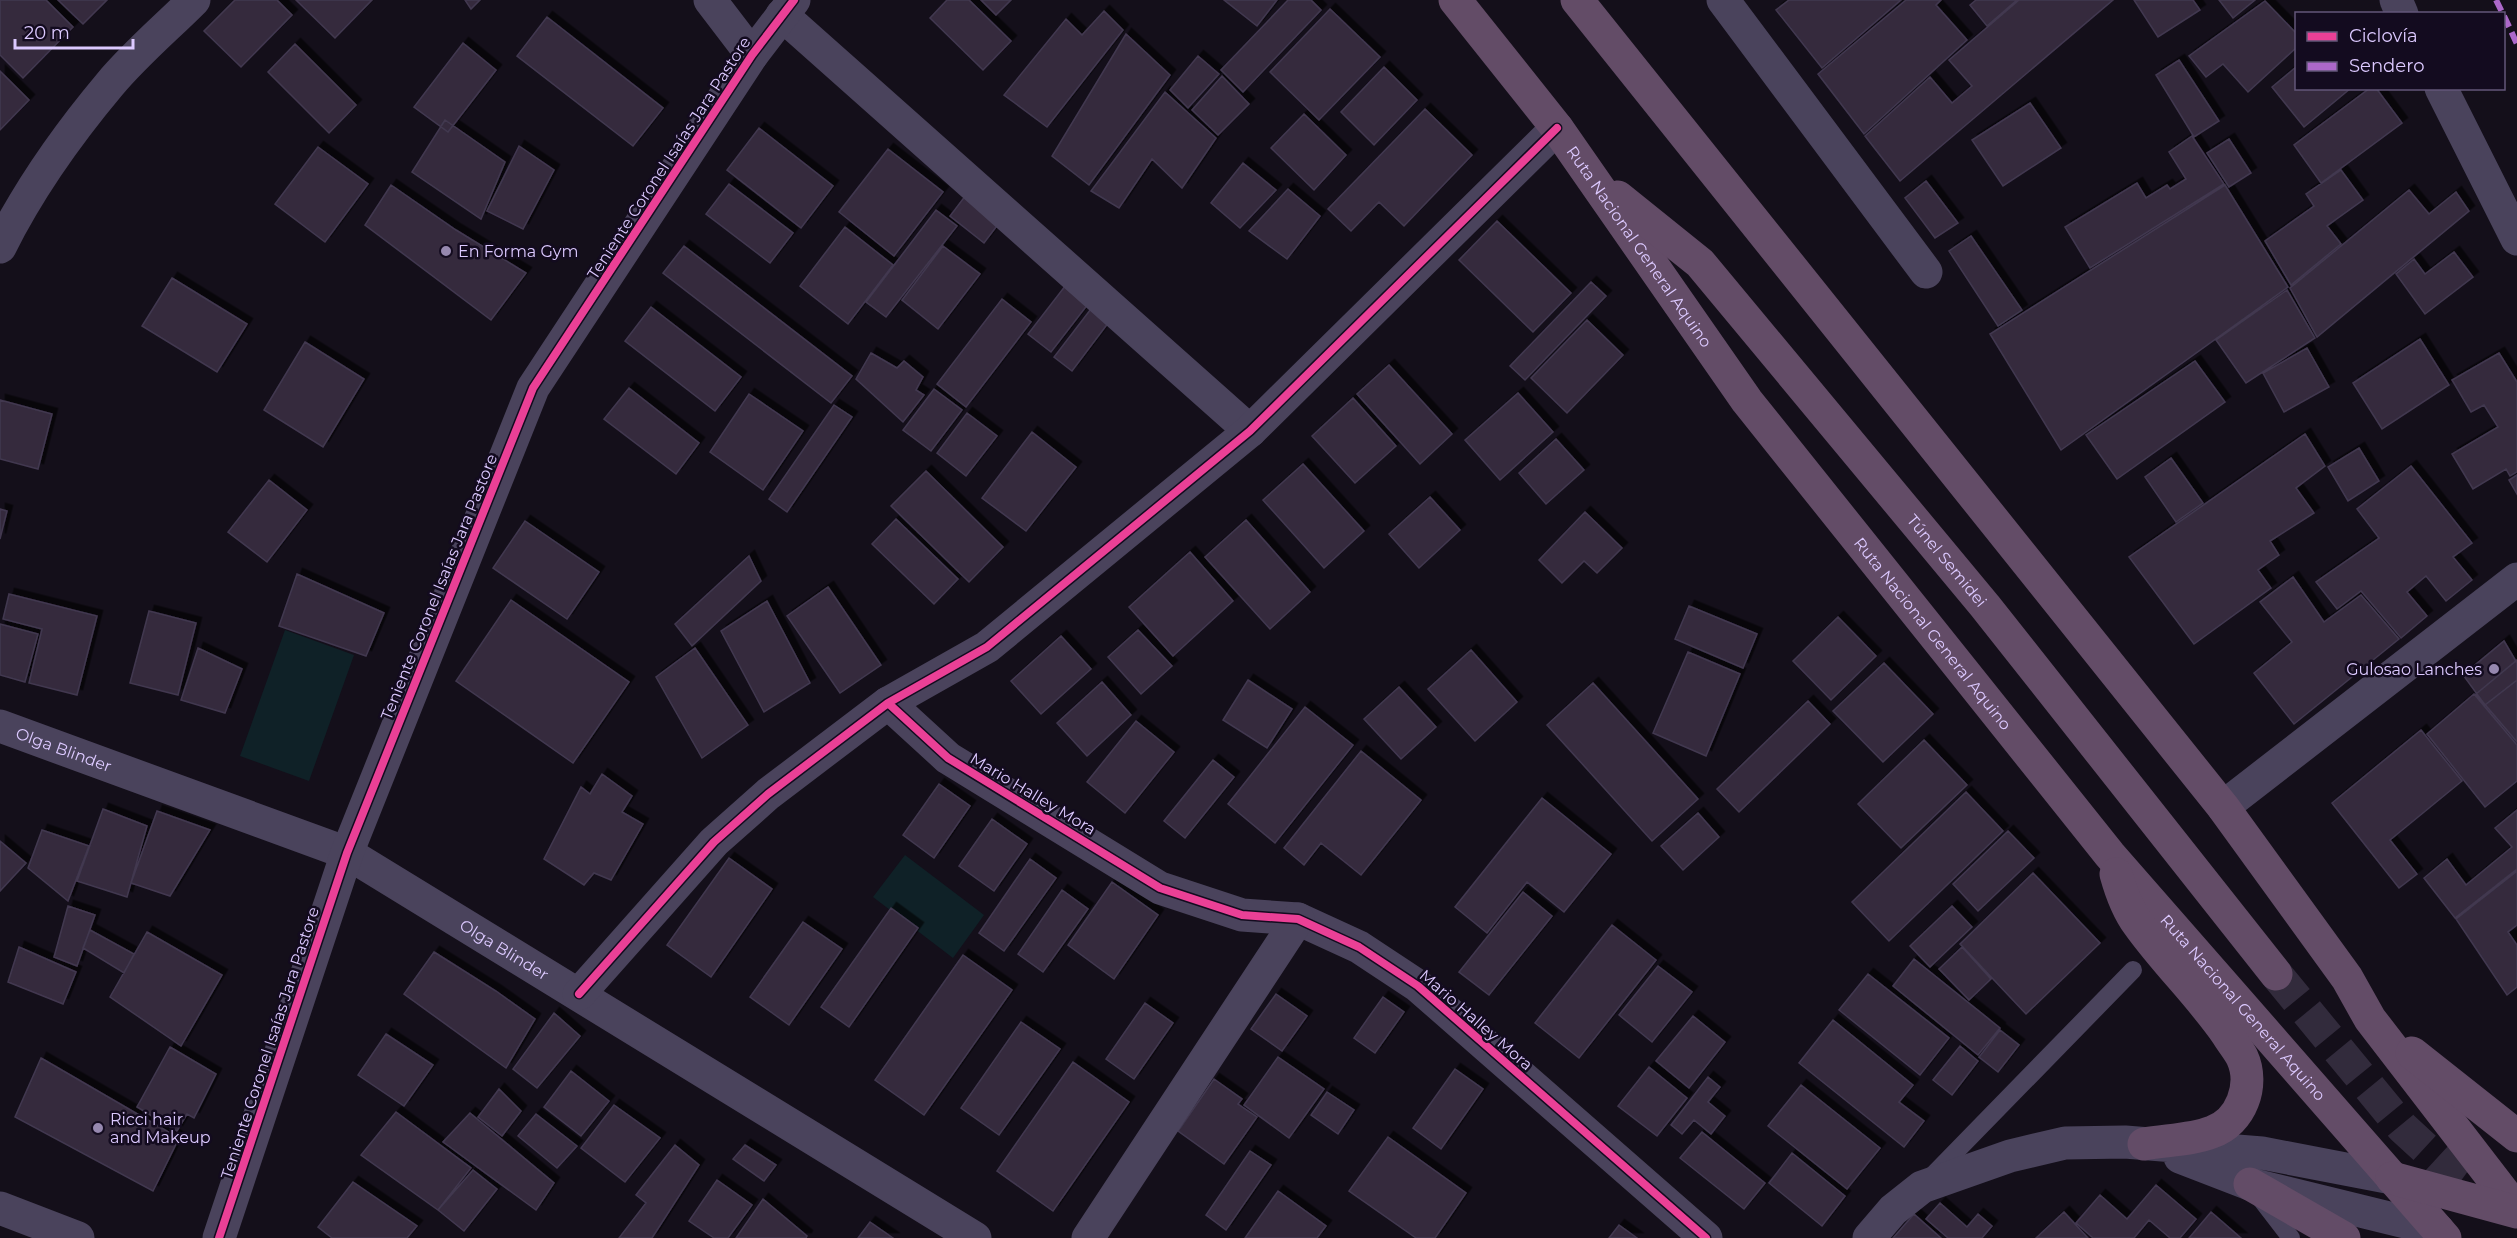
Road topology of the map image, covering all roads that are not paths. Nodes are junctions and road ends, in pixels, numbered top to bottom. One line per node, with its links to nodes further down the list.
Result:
1 (194, 0): 12 (street)
2 (710, 0): 7 (street)
3 (1455, 0): 9 (highway, Ruta Nacional General Aquino)
4 (1577, 0): 18 (highway)
5 (1723, 0): 13 (street)
6 (788, 7): 7 (street, Teniente Coronel Isaías Jara Pastore); 14 (street)
7 (752, 55): 19 (street, Teniente Coronel Isaías Jara Pastore)
8 (2442, 90): 11 (street)
9 (1557, 128): 10 (highway, Ruta Nacional General Aquino); 14 (street)
10 (1588, 173): 20 (highway, Ruta Nacional General Aquino); 23 (highway, Túnel Semidei)
11 (2517, 238)
12 (0, 247)
13 (1926, 272)
14 (1250, 431): 16 (street)
15 (2517, 579): 18 (street)
16 (888, 704): 21 (street, Mario Halley Mora); 24 (street)
17 (0, 726): 19 (street, Olga Blinder)
18 (2223, 807): 25 (highway)
19 (347, 852): 24 (street, Olga Blinder); 35 (street, Teniente Coronel Isaías Jara Pastore)
20 (2110, 855): 27 (highway); 28 (highway, Ruta Nacional General Aquino)
21 (1298, 919): 37 (street); 38 (street, Mario Halley Mora)
22 (2133, 970): 30 (lane)
23 (2276, 974)
24 (579, 994): 36 (street, Olga Blinder)
25 (2370, 1019): 26 (highway); 32 (highway)
26 (2517, 1136)
27 (2144, 1144): 28 (street); 29 (street); 30 (street)
28 (2392, 1178): 32 (highway); 33 (highway, Ruta Nacional General Aquino)
29 (2250, 1184): 33 (street); 40 (lane); 41 (highway)
30 (1922, 1187): 39 (street)
31 (0, 1208): 34 (street)
32 (2517, 1211)
33 (2449, 1235)
34 (78, 1238)
35 (219, 1238)
36 (975, 1238)
37 (1088, 1238)
38 (1706, 1238)
39 (1869, 1238)
40 (2291, 1238)
41 (2344, 1238)

